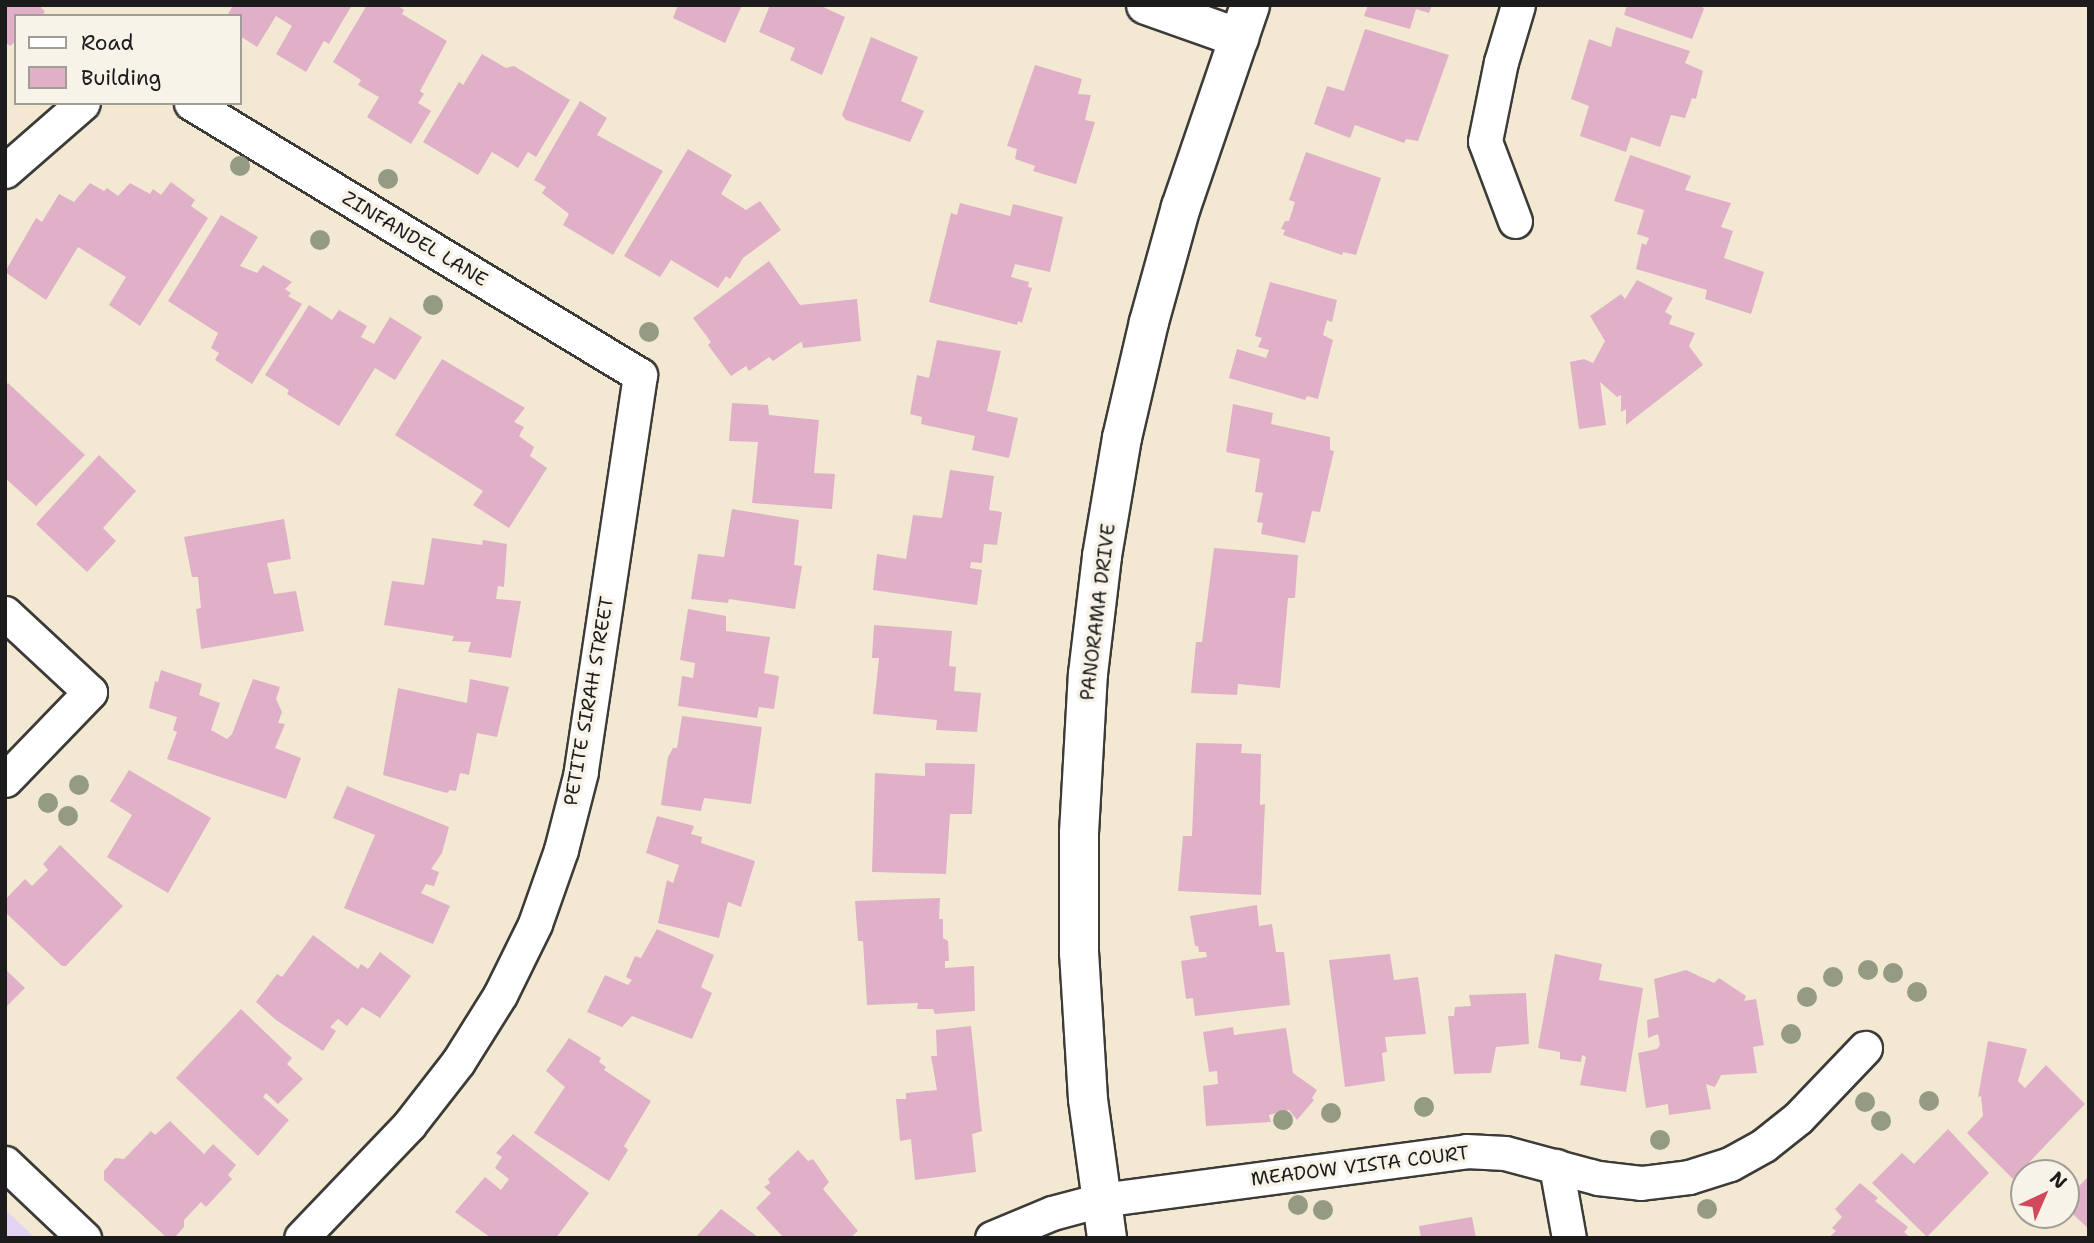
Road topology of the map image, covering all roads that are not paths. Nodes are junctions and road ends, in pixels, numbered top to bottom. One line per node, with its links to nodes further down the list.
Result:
1 (1146, 5): 3 (street)
2 (1518, 5): 7 (street)
3 (1244, 22): 14 (street, PANORAMA DRIVE)
4 (81, 105): 6 (street)
5 (194, 105): 8 (street, ZINFANDEL LANE)
6 (5, 171)
7 (1515, 221)
8 (640, 375): 16 (street, PETITE SIRAH STREET)
9 (5, 612): 10 (street)
10 (5, 780)
11 (1865, 1048): 13 (street, MEADOW VISTA COURT)
12 (5, 1163): 15 (street)
13 (1556, 1166): 14 (street, MEADOW VISTA COURT); 19 (street)
14 (1101, 1200): 17 (street, MEADOW VISTA COURT); 18 (street, PANORAMA DRIVE)
15 (84, 1238)
16 (301, 1238)
17 (992, 1238)
18 (1107, 1238)
19 (1569, 1238)

